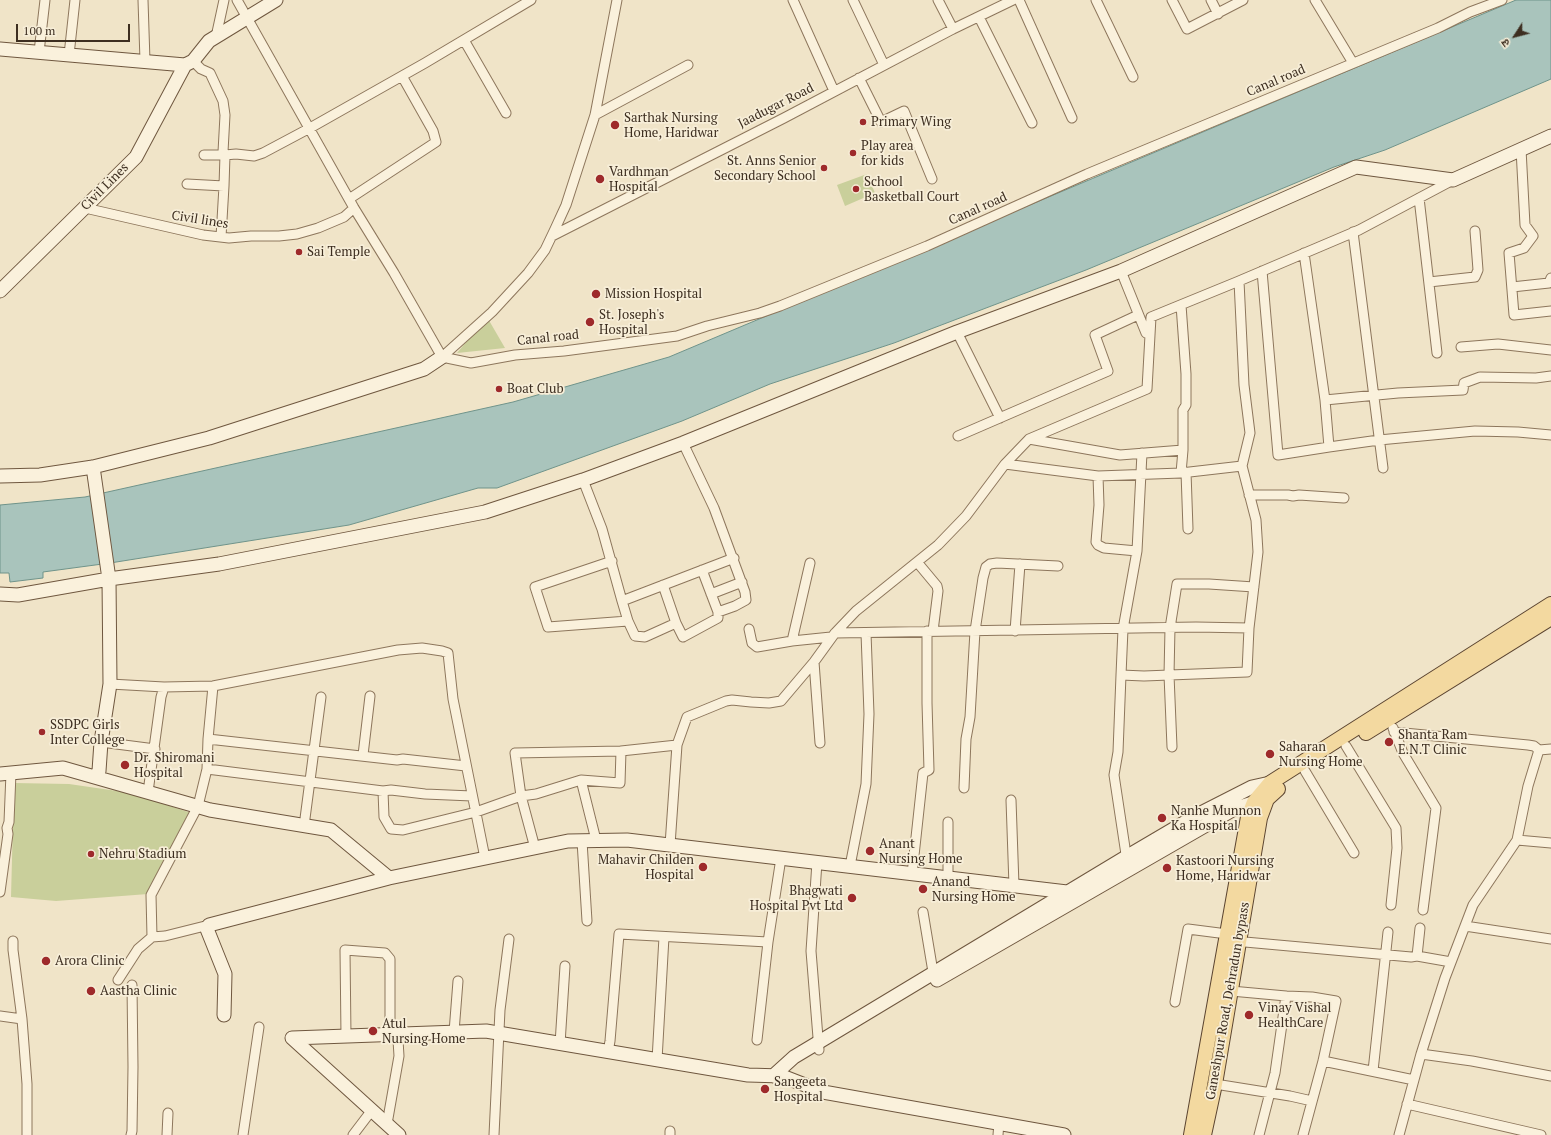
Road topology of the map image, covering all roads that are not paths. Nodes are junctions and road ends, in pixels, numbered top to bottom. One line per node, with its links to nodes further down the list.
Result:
1 (45, 0): 27 (street)
2 (75, 0): 28 (street)
3 (143, 0): 29 (street)
4 (224, 0): 24 (street)
5 (237, 0): 21 (street)
6 (276, 0): 21 (street, Civil Lines)
7 (531, 0): 25 (street)
8 (617, 0): 39 (street)
9 (793, 0): 37 (street)
10 (853, 0): 33 (street)
11 (938, 0): 23 (street)
12 (1013, 0): 22 (street, Jaadugar Road)
13 (1019, 0): 40 (street)
14 (1096, 0): 35 (street)
15 (1172, 0): 20 (street)
16 (1211, 0): 20 (street)
17 (1243, 0): 20 (street)
18 (1315, 0): 31 (street)
19 (1502, 0): 31 (street, Canal road)
20 (1218, 14)
21 (247, 17): 24 (street, Civil Lines); 42 (street)
22 (979, 17): 23 (street, Jaadugar Road); 41 (street)
23 (953, 29): 33 (street, Jaadugar Road)
24 (216, 37): 30 (street, Civil Lines)
25 (464, 40): 34 (street); 38 (street)
26 (0, 49): 27 (street)
27 (39, 52): 28 (street)
28 (69, 55): 29 (street)
29 (145, 61): 30 (street)
30 (189, 63): 46 (street); 53 (street, Civil Lines)
31 (1353, 63): 75 (street, Canal road)
32 (688, 65): 39 (street)
33 (884, 65): 36 (street, Jaadugar Road)
34 (402, 76): 42 (street); 52 (street)
35 (1133, 77)
36 (859, 78): 37 (street, Jaadugar Road); 47 (street)
37 (834, 91): 57 (street, Jaadugar Road)
38 (506, 112)
39 (595, 115): 57 (street)
40 (1072, 118)
41 (1032, 123)
42 (310, 128): 46 (street); 52 (street)
43 (1551, 136): 44 (street)
44 (1521, 149): 48 (street); 65 (street)
45 (204, 155): 46 (street)
46 (225, 155): 50 (street)
47 (932, 179)
48 (1453, 180): 51 (street); 60 (street)
49 (187, 184): 50 (street)
50 (224, 186): 58 (street)
51 (1419, 198): 56 (street); 64 (street)
52 (349, 199): 54 (street)
53 (84, 208): 58 (street, Civil lines); 66 (street, Civil Lines)
54 (354, 208): 58 (street, Civil lines); 75 (street)
55 (1475, 231): 64 (street)
56 (1353, 232): 59 (street); 77 (street)
57 (552, 236): 75 (street)
58 (221, 237)
59 (1304, 253): 61 (street); 78 (street)
60 (1121, 271): 69 (street); 70 (street)
61 (1262, 271): 63 (street); 85 (street)
62 (1551, 278): 65 (street)
63 (1239, 281): 67 (street); 89 (street)
64 (1429, 282): 74 (street)
65 (1512, 287): 68 (street)
66 (0, 291)
67 (1181, 305): 82 (street); 86 (street)
68 (1551, 310)
69 (1138, 315): 71 (street); 79 (street)
70 (957, 332): 79 (street); 84 (street)
71 (1146, 333)
72 (1461, 347): 73 (street)
73 (1551, 350)
74 (1437, 353)
75 (442, 357): 90 (street)
76 (1551, 376): 77 (street)
77 (1374, 395): 78 (street); 83 (street)
78 (1325, 400): 85 (street)
79 (1000, 418): 81 (street)
80 (1551, 435): 83 (street)
81 (958, 436)
82 (1028, 439): 87 (street); 88 (street)
83 (1379, 440): 85 (street); 91 (street)
84 (683, 443): 96 (street); 101 (street)
85 (1329, 447)
86 (1184, 450): 87 (street); 92 (street)
87 (1142, 453): 93 (street)
88 (1005, 464): 95 (street); 103 (street)
89 (1242, 466): 92 (street); 97 (street)
90 (93, 467): 94 (street); 108 (street)
91 (1383, 468)
92 (1181, 473): 93 (street); 99 (street)
93 (1141, 474): 95 (street); 100 (street)
94 (0, 476)
95 (1098, 476): 100 (street)
96 (583, 480): 102 (street); 108 (street)
97 (1250, 495): 98 (street); 111 (street)
98 (1344, 498)
99 (1188, 529)
100 (1137, 551): 123 (street)
101 (734, 558): 107 (street); 109 (street)
102 (612, 561): 114 (street); 118 (street)
103 (917, 562): 124 (street); 128 (street)
104 (810, 563): 129 (street)
105 (1020, 564): 106 (street); 125 (street); 126 (street)
106 (1058, 566)
107 (702, 570): 110 (street); 113 (street)
108 (109, 579): 112 (street); 133 (street)
109 (742, 582): 113 (street); 116 (street)
110 (662, 585): 114 (street); 119 (street)
111 (1254, 587): 120 (street); 121 (street)
112 (0, 594)
113 (711, 594): 116 (street)
114 (622, 601): 118 (street)
115 (1551, 604): 159 (main road)
116 (718, 612): 119 (street)
117 (1551, 618): 138 (main road, Ganeshpur Road, Dehradun bypass)
118 (628, 622): 119 (street)
119 (676, 623)
120 (1170, 628): 121 (street); 123 (street); 132 (street)
121 (1248, 628): 132 (street)
122 (749, 629): 129 (street)
123 (1123, 629): 126 (street); 131 (street)
124 (930, 631): 125 (street); 127 (street); 183 (street)
125 (975, 631): 126 (street); 160 (street)
126 (1015, 631)
127 (866, 633): 128 (street); 182 (street)
128 (833, 635): 129 (street); 130 (street)
129 (792, 641)
130 (814, 662): 142 (street); 143 (street)
131 (1121, 675): 132 (street); 181 (street)
132 (1169, 675): 145 (street)
133 (110, 684): 135 (street); 141 (street)
134 (213, 686): 135 (street); 140 (street); 152 (street)
135 (164, 687): 146 (street)
136 (370, 696): 151 (street)
137 (321, 697): 148 (street)
138 (1389, 719): 139 (street); 144 (main road, Ganeshpur Road, Dehradun bypass)
139 (1394, 732): 150 (street); 190 (street)
140 (208, 739): 148 (street); 153 (street)
141 (101, 742): 146 (street); 156 (street)
142 (820, 742)
143 (678, 745): 149 (street); 175 (street)
144 (1346, 746): 154 (main road, Ganeshpur Road, Dehradun bypass); 189 (street)
145 (1172, 747)
146 (155, 749): 162 (street)
147 (1551, 749): 150 (street)
148 (315, 750): 151 (street); 158 (street)
149 (621, 750): 157 (street); 164 (street)
150 (1539, 750): 172 (street)
151 (363, 755): 152 (street)
152 (466, 766): 163 (street)
153 (207, 769): 158 (street); 167 (street)
154 (1305, 771): 166 (main road, Ganeshpur Road, Dehradun bypass); 177 (street)
155 (5, 774): 156 (street); 187 (street)
156 (95, 777): 162 (street)
157 (582, 780): 164 (street); 171 (street)
158 (309, 781): 161 (street); 170 (street)
159 (1270, 783): 166 (main road); 181 (street)
160 (964, 788)
161 (383, 791): 163 (street); 168 (street)
162 (148, 792): 167 (street)
163 (472, 796): 168 (street)
164 (521, 796): 168 (street); 176 (street)
165 (1011, 800): 186 (street)
166 (1260, 800): 181 (street); 199 (main road, Ganeshpur Road, Dehradun bypass)
167 (198, 806): 170 (street); 197 (street)
168 (476, 812): 178 (street)
169 (948, 822): 185 (street)
170 (304, 826): 184 (street)
171 (596, 840): 173 (street); 175 (street)
172 (1517, 840): 174 (street); 194 (street)
173 (582, 841): 176 (street); 192 (street)
174 (1551, 843)
175 (670, 845): 179 (street)
176 (535, 848): 178 (street)
177 (1354, 853)
178 (485, 858): 184 (street)
179 (781, 858): 180 (street); 203 (street)
180 (817, 862): 182 (street); 225 (street)
181 (1127, 863): 188 (street)
182 (850, 866): 183 (street)
183 (912, 874): 185 (street)
184 (389, 878): 193 (street)
185 (948, 878): 186 (street)
186 (1014, 886): 188 (street)
187 (0, 892)
188 (1071, 896): 208 (street)
189 (1391, 905)
190 (1423, 910)
191 (923, 912): 208 (street)
192 (586, 921)
193 (209, 925): 197 (street); 215 (street)
194 (1465, 926): 201 (street); 206 (street)
195 (1420, 928): 205 (street)
196 (1388, 932): 204 (street)
197 (152, 937): 209 (street)
198 (664, 937): 203 (street); 226 (street); 228 (street)
199 (1233, 937): 204 (street); 212 (main road, Ganeshpur Road, Dehradun bypass); 214 (street); 251 (main road)
200 (509, 939): 220 (street)
201 (1551, 939)
202 (13, 941): 217 (street)
203 (768, 942): 223 (street)
204 (1386, 954): 205 (street); 230 (street)
205 (1417, 956): 206 (street)
206 (1451, 962): 227 (street)
207 (565, 966): 224 (street)
208 (934, 976): 225 (street)
209 (118, 980)
210 (458, 981): 219 (street)
211 (132, 985): 244 (street)
212 (1231, 991): 213 (street); 234 (main road, Ganeshpur Road, Dehradun bypass)
213 (1286, 996): 229 (street); 235 (street)
214 (1175, 1002)
215 (224, 1015)
216 (0, 1016): 217 (street)
217 (22, 1019): 243 (street)
218 (259, 1027): 246 (street)
219 (454, 1032): 220 (street); 221 (street)
220 (498, 1034): 224 (street); 249 (street)
221 (394, 1035): 222 (street); 222 (street); 240 (street)
222 (346, 1036): 238 (street)
223 (757, 1040)
224 (560, 1044): 226 (street)
225 (819, 1046): 231 (street)
226 (608, 1052): 228 (street)
227 (1421, 1054): 232 (street); 233 (street)
228 (657, 1060): 231 (street)
229 (1323, 1061): 230 (street); 236 (street)
230 (1373, 1071): 233 (street)
231 (778, 1076): 241 (street)
232 (1551, 1076)
233 (1414, 1080): 237 (street)
234 (1215, 1084): 235 (street); 252 (main road, Ganeshpur Road, Dehradun bypass)
235 (1268, 1093): 236 (street); 253 (street)
236 (1312, 1101): 254 (street)
237 (1407, 1104): 255 (street); 256 (street)
238 (372, 1110): 240 (street); 247 (street)
239 (168, 1114): 245 (street)
240 (387, 1124): 248 (street)
241 (998, 1129): 242 (street)
242 (1041, 1133): 250 (street)
243 (27, 1135)
244 (131, 1135)
245 (167, 1135)
246 (243, 1135)
247 (353, 1135)
248 (399, 1135)
249 (494, 1135)
250 (1064, 1135)
251 (1191, 1135)
252 (1204, 1135)
253 (1259, 1135)
254 (1303, 1135)
255 (1399, 1135)
256 (1541, 1135)

